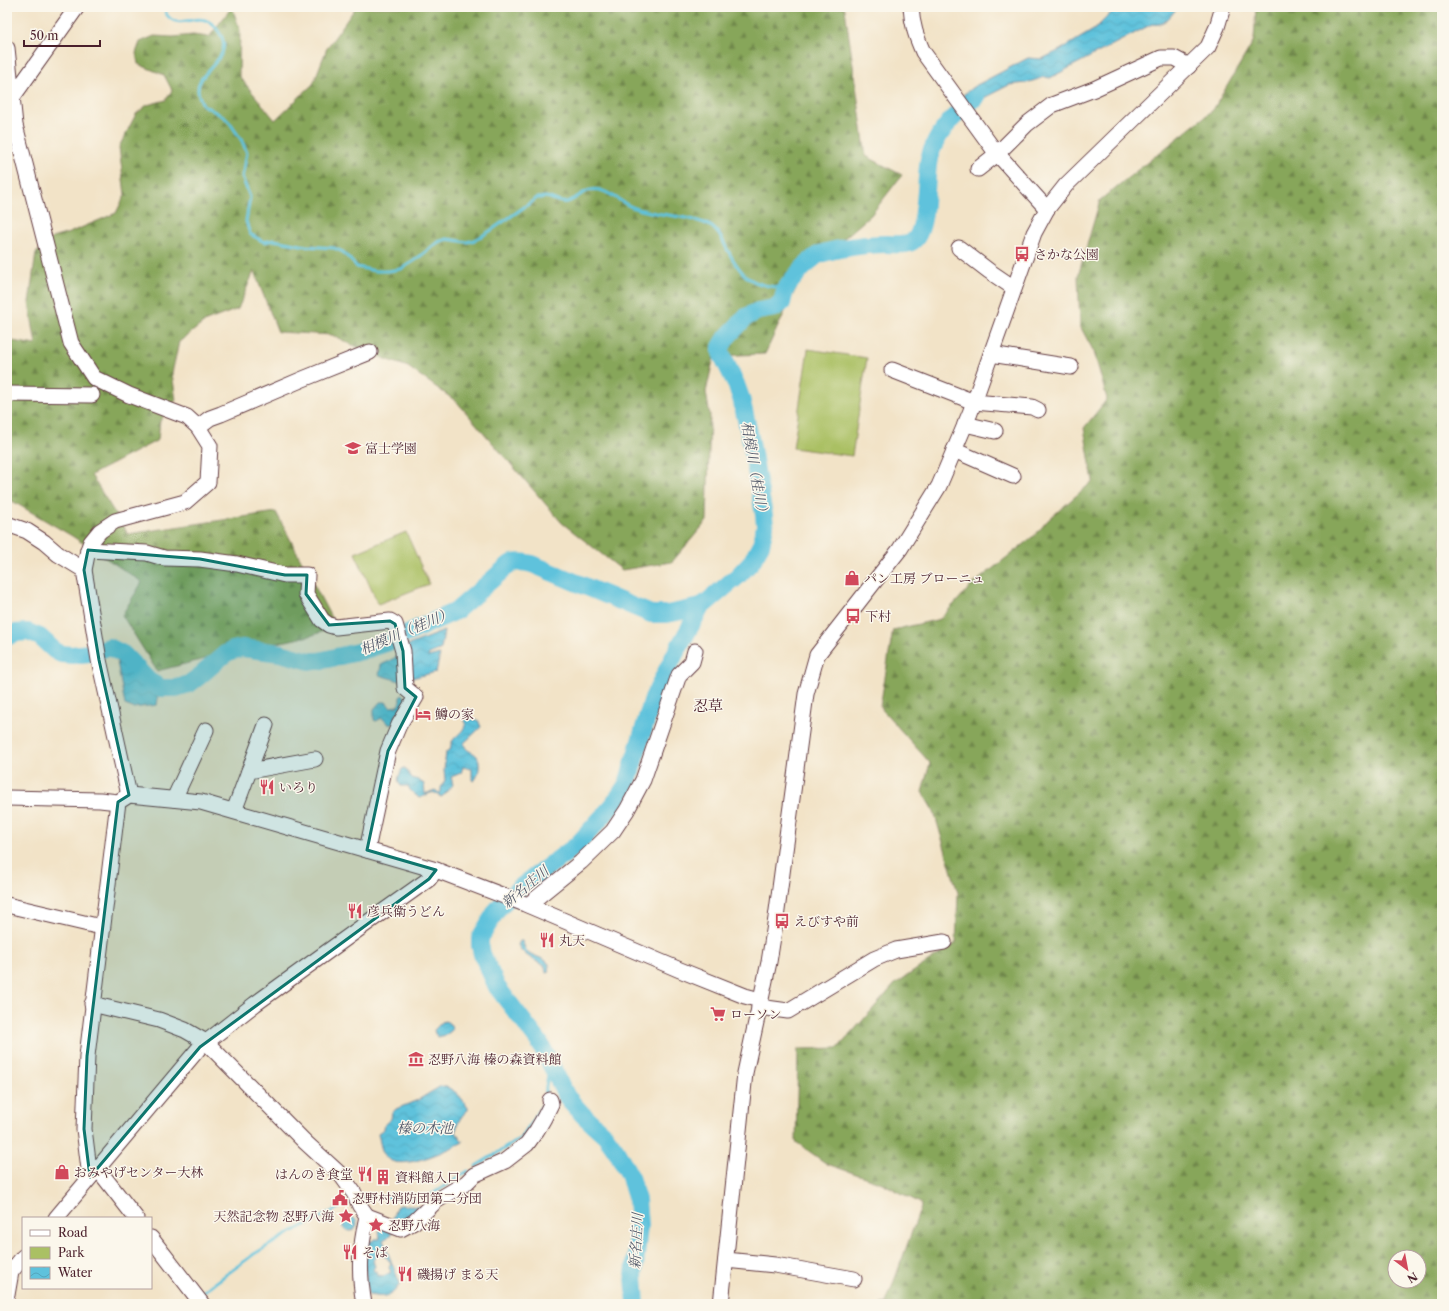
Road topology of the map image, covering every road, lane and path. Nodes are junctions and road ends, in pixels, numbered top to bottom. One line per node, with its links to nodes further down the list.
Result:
1 (77, 7): 6 (street)
2 (911, 7): 8 (street)
3 (1223, 7): 5 (street)
4 (7, 55): 6 (street)
5 (1189, 66): 8 (street); 10 (street)
6 (12, 98): 7 (street)
7 (12, 133): 22 (street)
8 (995, 152): 9 (street); 10 (street)
9 (978, 169)
10 (1047, 210): 12 (street)
11 (959, 248): 12 (street)
12 (1014, 288): 14 (street)
13 (370, 352): 22 (street)
14 (991, 354): 15 (street); 19 (street)
15 (1071, 367)
16 (892, 370): 19 (street)
17 (7, 394): 18 (street)
18 (92, 395)
19 (974, 402): 20 (street); 21 (street)
20 (1038, 410)
21 (965, 424): 23 (street); 24 (street)
22 (198, 426): 27 (street)
23 (995, 430)
24 (954, 450): 25 (street); 44 (street)
25 (1013, 476)
26 (8, 526): 28 (street)
27 (88, 550): 28 (street); 38 (street)
28 (84, 570): 35 (street)
29 (695, 652): 40 (street)
30 (266, 726): 33 (street)
31 (206, 730): 36 (street)
32 (315, 759): 33 (street)
33 (249, 771): 37 (street)
34 (7, 798): 35 (street)
35 (123, 798): 36 (street); 42 (street)
36 (174, 800): 37 (street)
37 (234, 812): 38 (street)
38 (367, 850): 39 (street)
39 (436, 870): 40 (street); 46 (street)
40 (527, 905): 44 (street)
41 (7, 906): 42 (street)
42 (101, 928): 45 (street)
43 (944, 942): 44 (street)
44 (759, 1003): 54 (street)
45 (92, 1004): 46 (street); 48 (street)
46 (206, 1042): 48 (street); 49 (street)
47 (550, 1100): 49 (street)
48 (94, 1172): 50 (street); 51 (street)
49 (367, 1216): 59 (street)
50 (57, 1217)
51 (135, 1217)
52 (152, 1239): 58 (street)
53 (22, 1258): 55 (street)
54 (726, 1260): 56 (street); 60 (street)
55 (9, 1271): 57 (street)
56 (854, 1279)
57 (7, 1295)
58 (202, 1304)
59 (364, 1304)
60 (721, 1304)

